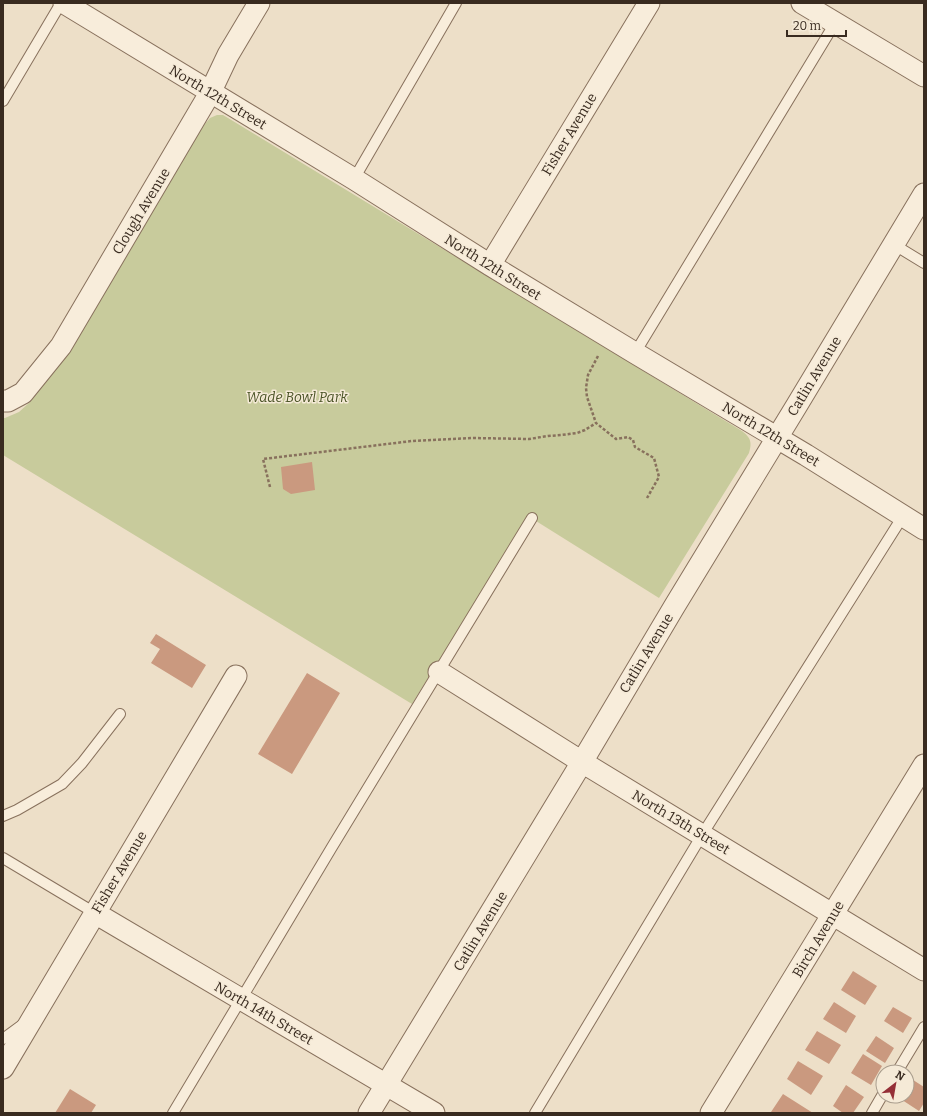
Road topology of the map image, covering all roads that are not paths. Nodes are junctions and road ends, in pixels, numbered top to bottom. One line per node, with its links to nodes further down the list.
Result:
1 (63, 3): 8 (street, North 12th Street); 9 (lane)
2 (259, 3): 8 (street, Clough Avenue)
3 (456, 3): 10 (lane)
4 (649, 3): 14 (street, Fisher Avenue)
5 (802, 3): 6 (street)
6 (835, 23): 7 (street); 15 (lane)
7 (924, 76)
8 (210, 93): 10 (street, North 12th Street); 16 (street, Clough Avenue)
9 (3, 101)
10 (354, 179): 14 (street, North 12th Street)
11 (924, 194): 12 (street, Catlin Avenue)
12 (894, 244): 13 (lane); 17 (street, Catlin Avenue)
13 (924, 263)
14 (490, 265): 15 (street, North 12th Street)
15 (635, 353): 17 (street, North 12th Street)
16 (3, 401)
17 (777, 437): 18 (street, North 12th Street); 24 (street, Catlin Avenue)
18 (903, 516): 20 (street, North 12th Street); 27 (lane)
19 (532, 518): 21 (lane)
20 (924, 529)
21 (439, 672): 24 (street, North 13th Street); 32 (lane)
22 (236, 676): 29 (street, Fisher Avenue)
23 (120, 714): 26 (lane)
24 (582, 762): 27 (street, North 13th Street); 38 (street, Catlin Avenue)
25 (924, 765): 30 (street, Birch Avenue)
26 (3, 816)
27 (702, 835): 30 (street, North 13th Street); 43 (lane)
28 (3, 858): 29 (lane)
29 (95, 913): 32 (street, North 14th Street); 33 (street, Fisher Avenue)
30 (833, 914): 31 (street, North 13th Street); 44 (street, Birch Avenue)
31 (924, 970)
32 (241, 999): 38 (street, North 14th Street); 40 (lane)
33 (35, 1016): 35 (lane); 37 (street, Fisher Avenue)
34 (924, 1027): 36 (lane)
35 (3, 1039)
36 (902, 1064)
37 (3, 1068)
38 (387, 1084): 41 (street, Catlin Avenue); 42 (street, North 14th Street)
39 (877, 1104): 45 (lane)
40 (173, 1113)
41 (369, 1113)
42 (434, 1113)
43 (535, 1113)
44 (711, 1113)
45 (872, 1113)

